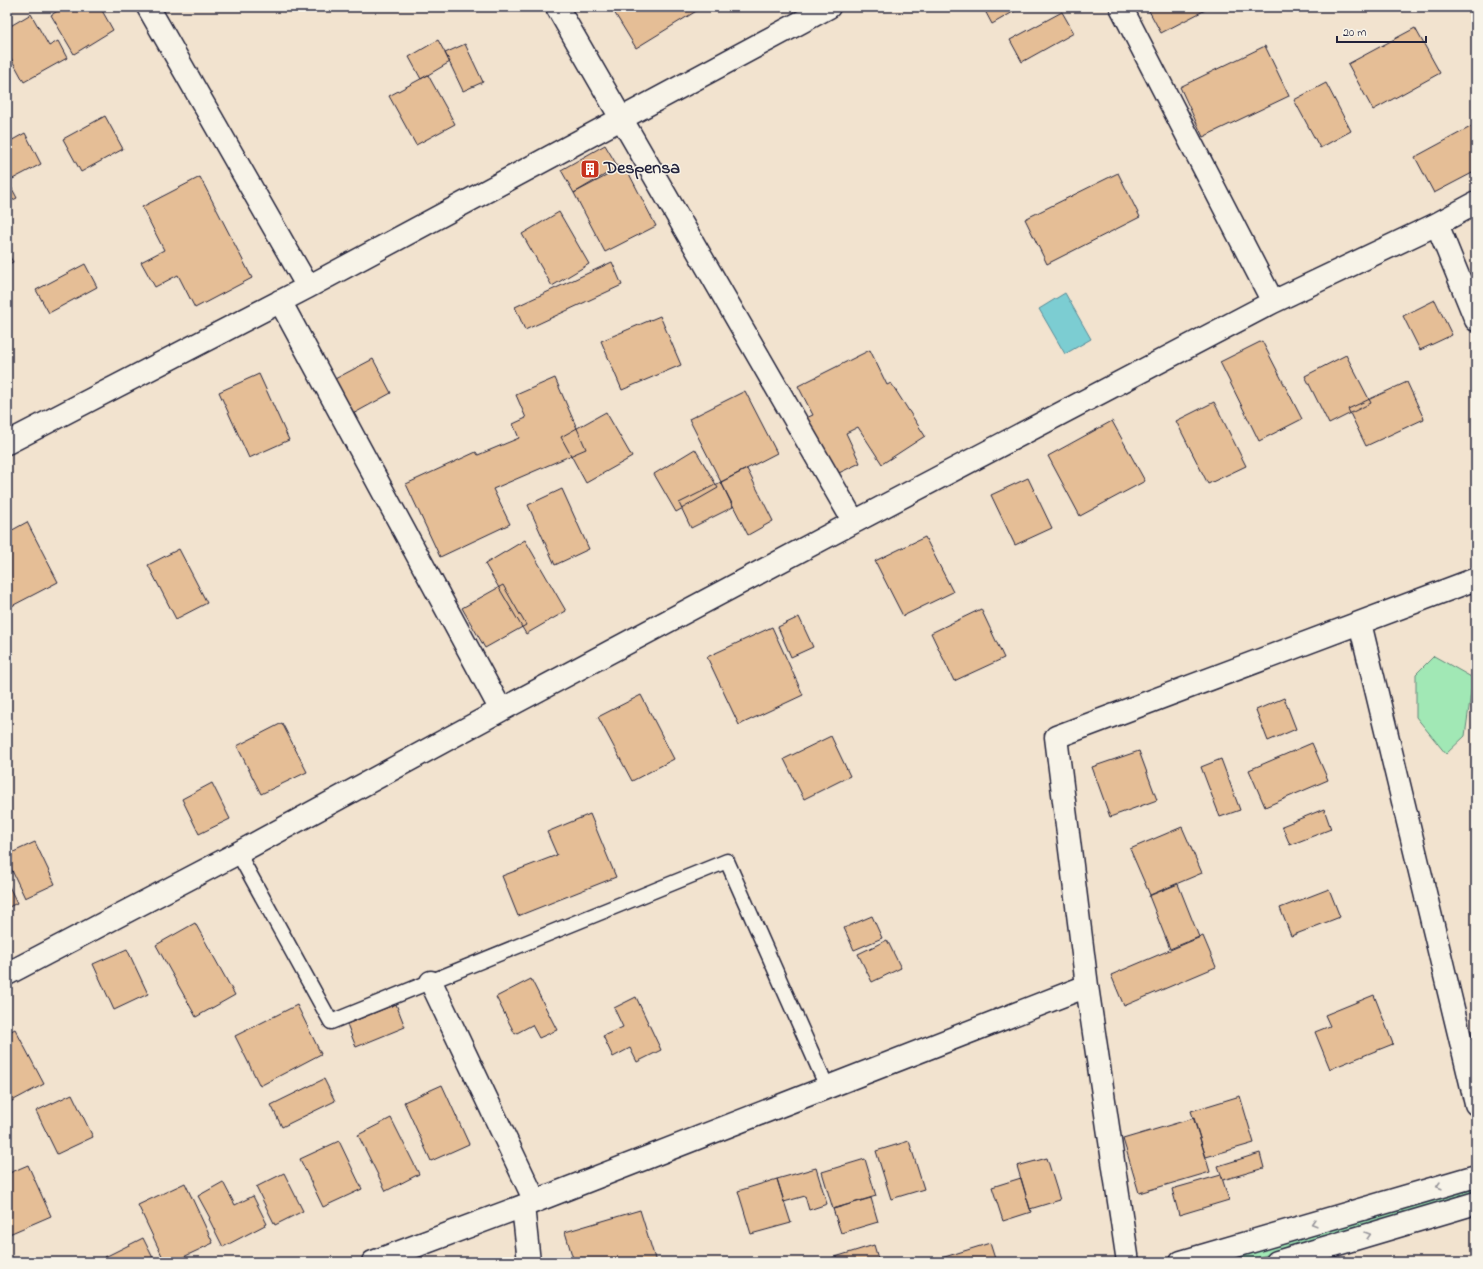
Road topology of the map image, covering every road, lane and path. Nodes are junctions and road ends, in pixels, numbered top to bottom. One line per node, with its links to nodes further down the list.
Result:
1 (148, 7): 8 (street)
2 (557, 7): 5 (street)
3 (829, 7): 5 (street)
4 (1120, 7): 10 (street)
5 (621, 120): 8 (street); 13 (street)
6 (1476, 203): 7 (street)
7 (1437, 224): 10 (street); 11 (street)
8 (308, 287): 9 (street)
9 (280, 301): 12 (street); 16 (street)
10 (1272, 302): 13 (street)
11 (1476, 320)
12 (9, 438)
13 (854, 522): 16 (street)
14 (1476, 579): 15 (street)
15 (1360, 623): 20 (street); 22 (street)
16 (501, 710): 17 (street)
17 (238, 853): 18 (street); 19 (lane)
18 (7, 974)
19 (431, 982): 21 (lane); 24 (street)
20 (1087, 986): 21 (street); 28 (street)
21 (826, 1087): 24 (street)
22 (1476, 1104)
23 (1476, 1176): 29 (street, one-way to 29)
24 (529, 1203): 26 (street); 27 (street)
25 (1476, 1203): 30 (street, one-way to 25)
26 (373, 1262)
27 (529, 1262)
28 (1128, 1262)
29 (1181, 1262)
30 (1277, 1262)

